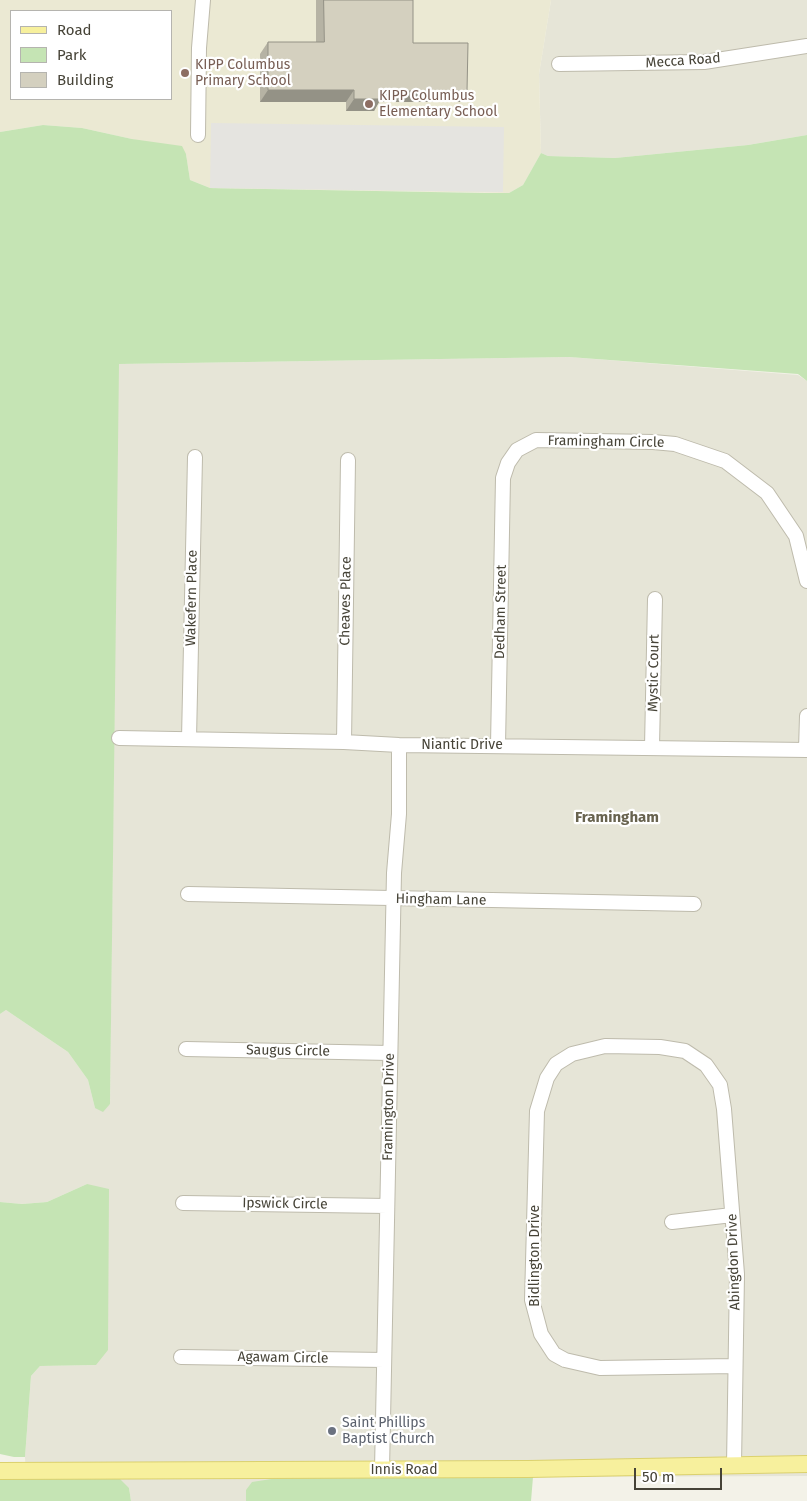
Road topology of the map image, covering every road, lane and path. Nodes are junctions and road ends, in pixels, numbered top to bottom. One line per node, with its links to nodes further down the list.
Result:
1 (203, 0): 4 (street)
2 (807, 46): 3 (street, Mecca Road)
3 (559, 64)
4 (198, 135)
5 (195, 457): 12 (street, Wakefern Place)
6 (348, 460): 13 (street, Cheaves Place)
7 (503, 478): 8 (street, Framingham Circle); 15 (street, Dedham Street)
8 (807, 581)
9 (655, 599): 16 (street, Mystic Court)
10 (807, 716): 17 (street)
11 (119, 738): 12 (street, Niantic Drive)
12 (189, 739): 13 (street, Niantic Drive)
13 (344, 742): 14 (street, Niantic Drive)
14 (399, 745): 15 (street, Niantic Drive); 19 (street, Framington Drive)
15 (498, 745): 16 (street, Niantic Drive)
16 (652, 747): 17 (street, Niantic Drive)
17 (806, 750)
18 (188, 894): 19 (street, Hingham Lane)
19 (394, 899): 20 (street, Hingham Lane); 22 (street, Framington Drive)
20 (694, 904)
21 (186, 1049): 22 (street, Saugus Circle)
22 (390, 1053): 25 (street, Framington Drive)
23 (556, 1064): 26 (street, Abingdon Drive); 30 (street, Bidlington Drive)
24 (183, 1203): 25 (street, Ipswick Circle)
25 (388, 1206): 29 (street, Framington Drive)
26 (732, 1216): 27 (street); 30 (street, Abingdon Drive)
27 (672, 1222)
28 (180, 1357): 29 (street, Agawam Circle)
29 (384, 1360): 33 (street, Framington Drive)
30 (735, 1366): 32 (street, Abingdon Drive)
31 (807, 1464): 32 (main road, Innis Road)
32 (734, 1465): 33 (main road, Innis Road)
33 (382, 1470): 34 (main road, Innis Road)
34 (0, 1472)

